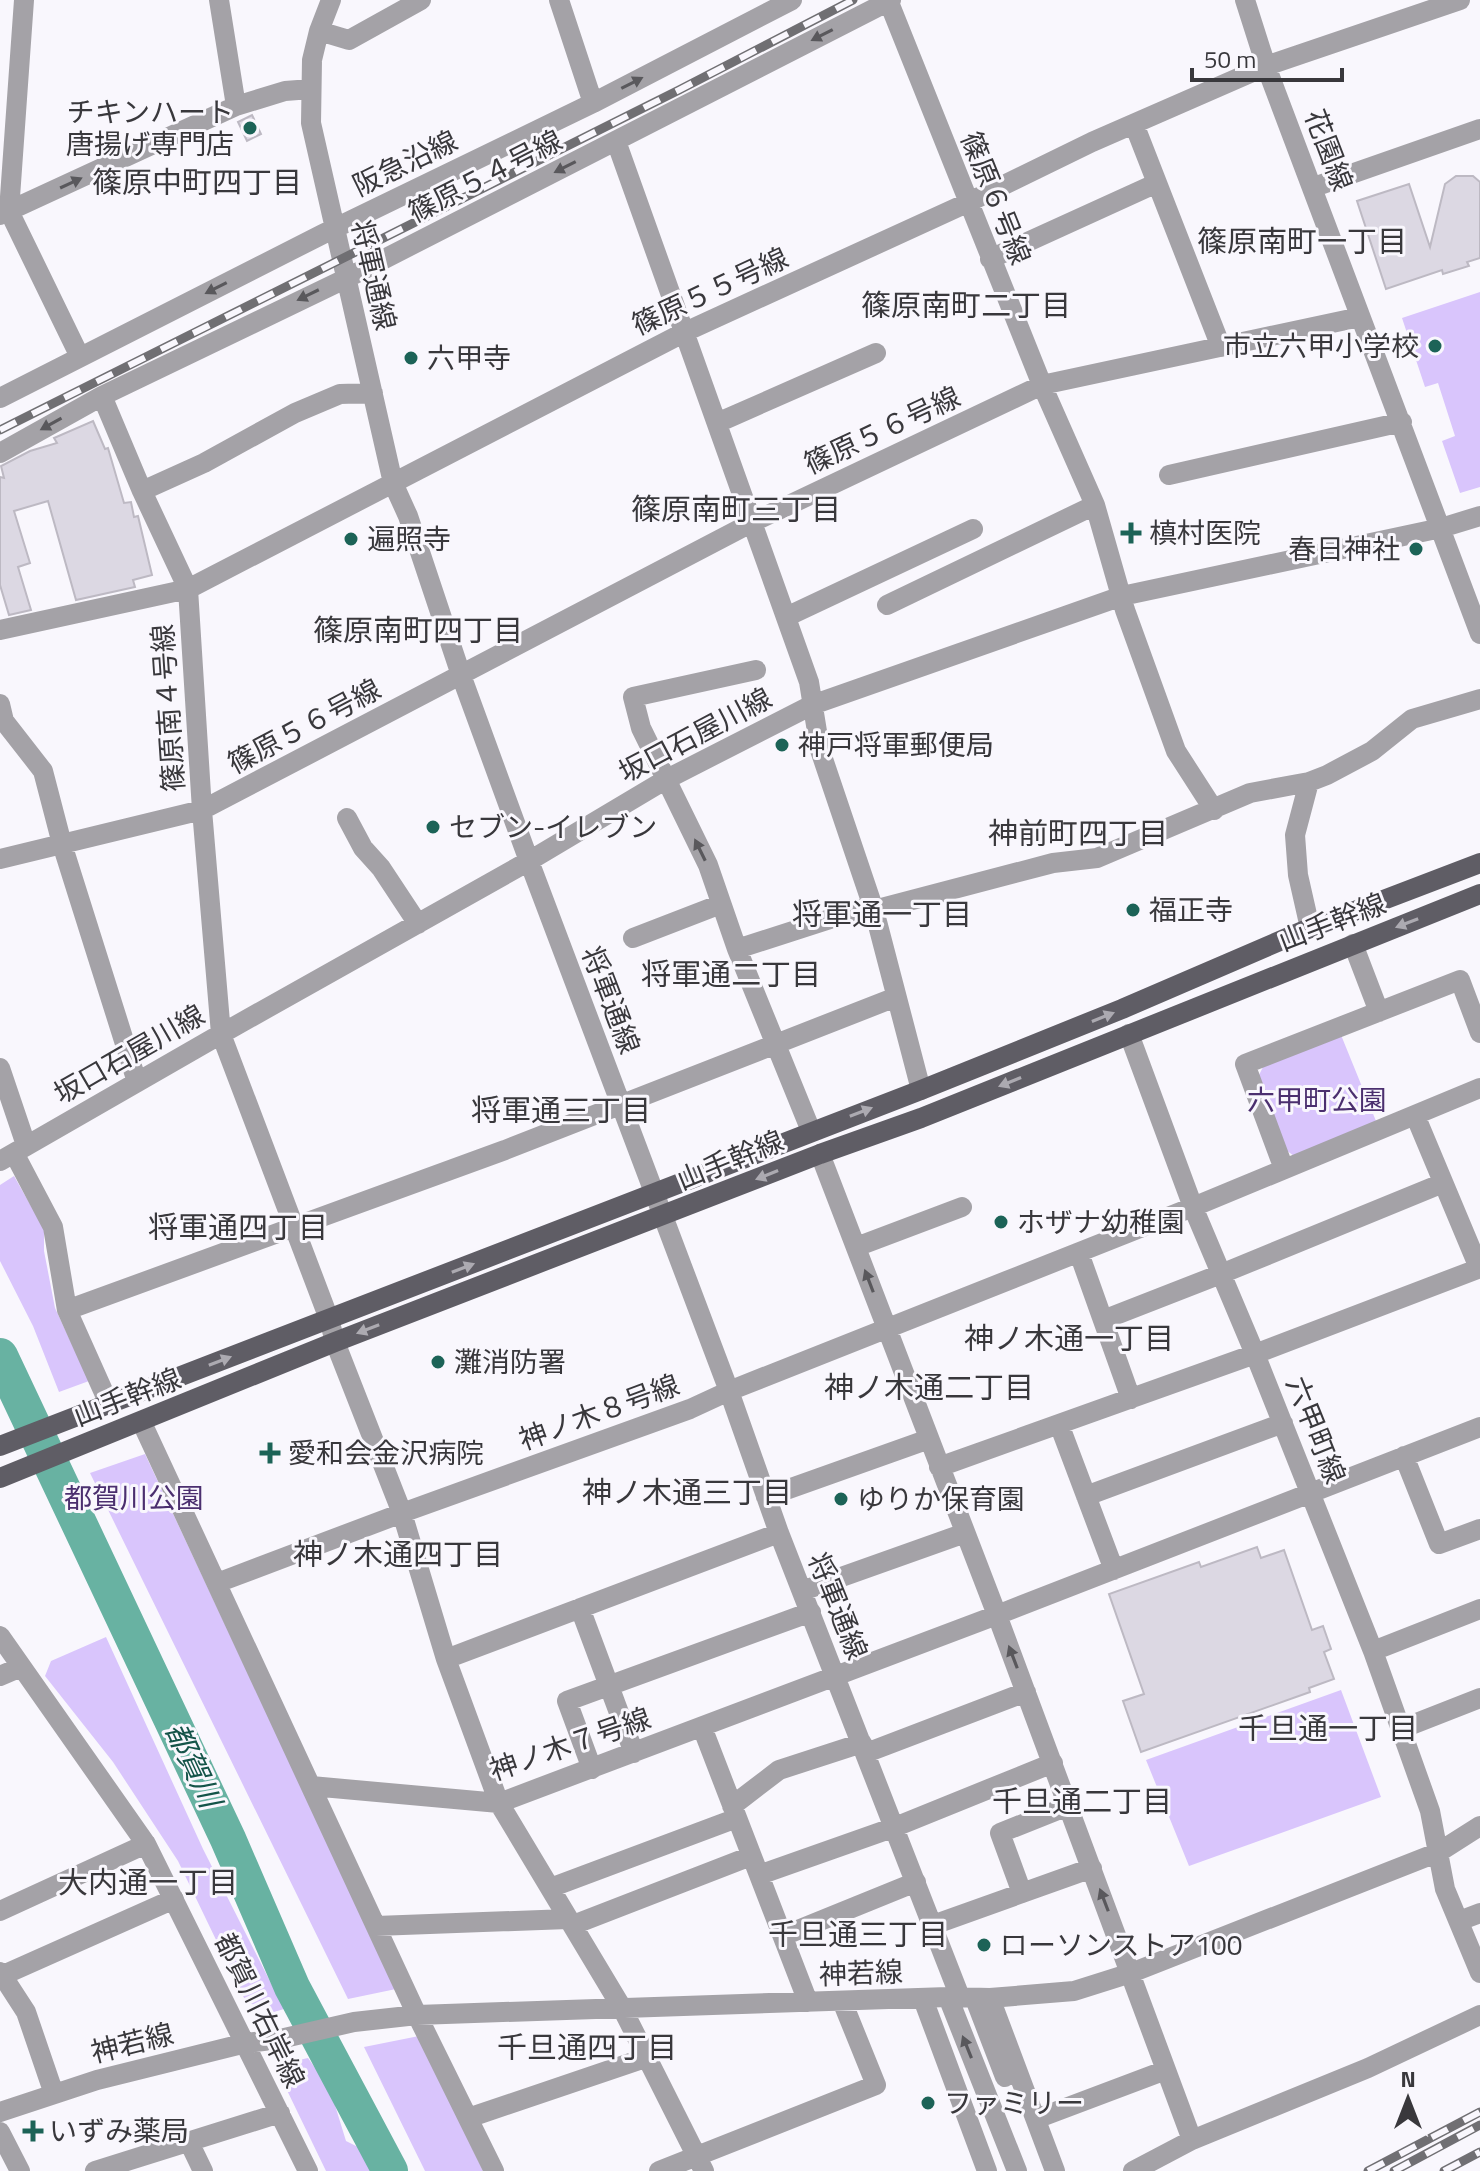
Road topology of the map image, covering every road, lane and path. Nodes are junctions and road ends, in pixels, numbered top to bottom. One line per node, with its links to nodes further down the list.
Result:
1 (24, 0): 13 (street)
2 (219, 0): 15 (street)
3 (331, 0): 10 (street, 将軍通線)
4 (421, 0): 10 (street)
5 (559, 0): 14 (street)
6 (792, 0): 14 (street, 阪急沿線, one-way to 6)
7 (889, 0): 18 (street, 篠原５４号線, one-way to 18); 21 (street, 篠原６号線)
8 (1245, 0): 11 (street, 花園線)
9 (1460, 0): 11 (street, 篠原５５号線)
10 (319, 31): 12 (street, 将軍通線)
11 (1266, 66): 16 (street, 篠原５５号線); 20 (street, 花園線)
12 (311, 89): 15 (street); 23 (street, 将軍通線)
13 (9, 101): 22 (street)
14 (593, 103): 23 (street, 阪急沿線)
15 (236, 106): 22 (street, one-way to 15)
16 (1134, 124): 19 (street); 21 (street, 篠原５５号線)
17 (1480, 129): 20 (street)
18 (616, 141): 25 (street, 篠原５４号線, one-way to 25); 27 (street)
19 (1157, 183): 24 (street); 28 (street)
20 (1314, 187): 26 (street, 花園線)
21 (967, 203): 24 (street, 篠原６号線); 27 (street, 篠原５５号線)
22 (4, 213): 30 (street)
23 (335, 228): 25 (street, 将軍通線); 30 (street, 阪急沿線, one-way to 30)
24 (990, 259): 31 (street, 篠原６号線)
25 (347, 278): 32 (street, 将軍通線); 33 (street, 篠原５４号線, one-way to 33)
26 (1360, 317): 28 (street, 篠原５６号線); 35 (street, 花園線)
27 (685, 332): 36 (street); 39 (street, 篠原５５号線)
28 (1221, 347): 31 (street, 篠原５６号線)
29 (876, 353): 36 (street)
30 (80, 357): 34 (street, 阪急沿線)
31 (1042, 385): 41 (street, 篠原６号線); 43 (street, 篠原５６号線)
32 (373, 393): 39 (street, 将軍通線); 40 (street)
33 (102, 396): 37 (street, 篠原５４号線, one-way to 37); 40 (street, 篠原南４号線)
34 (0, 398)
35 (1402, 422): 38 (street); 44 (street, 花園線)
36 (717, 423): 43 (street)
37 (0, 453)
38 (1169, 475)
39 (393, 483): 46 (street, 篠原５５号線); 53 (street, 将軍通線)
40 (142, 491): 46 (street, 篠原南４号線)
41 (1095, 505): 47 (street, 篠原６号線); 48 (street)
42 (1480, 516): 44 (street, 坂口石屋川線)
43 (753, 522): 49 (street); 53 (street, 篠原５６号線)
44 (1441, 528): 47 (street, 坂口石屋川線); 51 (street, 花園線)
45 (973, 529): 49 (street)
46 (188, 589): 50 (street, 篠原５５号線); 59 (street, 篠原南４号線)
47 (1122, 596): 56 (street, 坂口石屋川線); 60 (street, 篠原６号線)
48 (887, 605)
49 (786, 617): 56 (street)
50 (0, 630)
51 (1480, 634)
52 (756, 670): 57 (street)
53 (461, 675): 59 (street, 篠原５６号線); 64 (street, 将軍通線)
54 (1480, 699): 58 (street)
55 (0, 704): 62 (street)
56 (812, 705): 57 (street, 坂口石屋川線); 68 (street)
57 (665, 780): 64 (street, 坂口石屋川線); 67 (street, one-way to 57)
58 (1309, 782): 60 (street); 70 (street)
59 (202, 810): 62 (street, 篠原５６号線); 77 (street, 篠原南４号線)
60 (1214, 810): 68 (street)
61 (347, 818): 69 (street)
62 (62, 844): 63 (street, 篠原５６号線); 81 (street)
63 (0, 859)
64 (529, 861): 69 (street, 坂口石屋川線); 84 (street, 将軍通線)
65 (1480, 863): 70 (main road, 山手幹線)
66 (1480, 894): 72 (main road, 山手幹線, one-way to 72)
67 (721, 904): 71 (street); 73 (street)
68 (874, 910): 73 (street); 74 (street)
69 (418, 924): 77 (street, 坂口石屋川線)
70 (1310, 928): 83 (main road, 山手幹線, one-way to 70)
71 (633, 938)
72 (1353, 944): 75 (street); 78 (main road, 山手幹線)
73 (737, 949): 79 (street)
74 (896, 997): 79 (street); 83 (street)
75 (1379, 1012): 76 (street); 89 (street)
76 (1480, 1033)
77 (221, 1034): 81 (street, 坂口石屋川線); 95 (street, 篠原南４号線)
78 (1129, 1034): 88 (main road, 山手幹線, one-way to 88); 93 (street, 六甲町線)
79 (775, 1043): 84 (street); 86 (street)
80 (0, 1068): 87 (street)
81 (137, 1082): 87 (street, 坂口石屋川線)
82 (1480, 1088): 85 (street, 神ノ木８号線)
83 (921, 1090): 86 (main road, 山手幹線, one-way to 83)
84 (620, 1104): 91 (street, 将軍通線); 95 (street)
85 (1415, 1115): 89 (street, 神ノ木８号線); 90 (street)
86 (811, 1131): 91 (main road, 山手幹線)
87 (13, 1153): 100 (street)
88 (820, 1154): 94 (main road, 山手幹線, one-way to 94); 96 (street)
89 (1284, 1169): 93 (street, 神ノ木８号線)
90 (1443, 1183): 98 (street); 99 (street)
91 (653, 1192): 94 (street, 将軍通線); 101 (main road, 山手幹線, one-way to 91)
92 (962, 1207): 96 (street)
93 (1193, 1207): 97 (street, 神ノ木８号線); 99 (street, 六甲町線)
94 (662, 1217): 104 (main road, 山手幹線, one-way to 104); 106 (street, 将軍通線)
95 (295, 1227): 100 (street); 101 (street, 篠原南４号線)
96 (856, 1247): 103 (street, one-way to 96)
97 (1079, 1253): 102 (street); 103 (street, 神ノ木８号線)
98 (1479, 1268): 105 (street)
99 (1221, 1274): 102 (street); 105 (street, 六甲町線)
100 (67, 1310): 108 (street)
101 (329, 1319): 104 (street, 篠原南４号線); 108 (main road, 山手幹線, one-way to 101)
102 (1103, 1320): 107 (street)
103 (888, 1330): 106 (street, 神ノ木８号線); 113 (street)
104 (335, 1342): 109 (main road, 山手幹線); 121 (street, 篠原南４号線)
105 (1255, 1354): 107 (street); 110 (street, 六甲町線)
106 (729, 1391): 120 (street, 将軍通線); 121 (street, 神ノ木８号線)
107 (1131, 1399): 111 (street)
108 (109, 1404): 114 (main road, 山手幹線)
109 (142, 1423): 117 (main road, 山手幹線); 126 (street)
110 (1283, 1423): 118 (street, 六甲町線); 119 (street)
111 (1059, 1424): 116 (street); 119 (street)
112 (1480, 1427): 115 (street, 神ノ木７号線)
113 (929, 1439): 116 (street); 120 (street)
114 (2, 1440)
115 (1404, 1456): 118 (street, 神ノ木７号線); 122 (street)
116 (939, 1467): 124 (street)
117 (8, 1475)
118 (1311, 1493): 125 (street, 神ノ木７号線); 133 (street, 六甲町線)
119 (1086, 1496): 125 (street)
120 (766, 1497): 123 (street, 将軍通線)
121 (402, 1513): 126 (street, 神ノ木８号線); 134 (street, 篠原南４号線)
122 (1480, 1529)
123 (779, 1533): 127 (street, 将軍通線); 128 (street)
124 (965, 1533): 127 (street); 131 (street)
125 (1114, 1570): 131 (street, 神ノ木７号線)
126 (217, 1583): 147 (street)
127 (802, 1591): 130 (street, 将軍通線)
128 (580, 1608): 134 (street); 138 (street)
129 (1480, 1609): 133 (street)
130 (811, 1612): 137 (street, 将軍通線); 138 (street)
131 (997, 1615): 137 (street, 神ノ木７号線); 139 (street, one-way to 131)
132 (0, 1636): 135 (street, 都賀川右岸線)
133 (1373, 1651): 142 (street, 六甲町線)
134 (446, 1659): 148 (street, 篠原南４号線)
135 (21, 1667): 136 (street); 153 (street, 都賀川右岸線)
136 (0, 1676)
137 (836, 1677): 141 (street, 神ノ木７号線); 143 (street, 将軍通線)
138 (609, 1686): 144 (street); 146 (street)
139 (1026, 1692): 143 (street); 145 (street)
140 (1480, 1698): 142 (street)
141 (702, 1727): 144 (street, 神ノ木７号線); 150 (street)
142 (1401, 1729): 154 (street, 六甲町線)
143 (864, 1748): 150 (street); 152 (street, 将軍通線)
144 (634, 1753): 146 (street, 神ノ木７号線)
145 (1053, 1763): 149 (street); 152 (street)
146 (592, 1769): 148 (street, 神ノ木７号線)
147 (311, 1786): 148 (street, 神ノ木７号線); 166 (street)
148 (499, 1803): 158 (street, 篠原南４号線)
149 (1068, 1806): 156 (street); 159 (street)
150 (734, 1812): 155 (street); 158 (street)
151 (1480, 1826): 154 (street, 神若線)
152 (895, 1827): 155 (street); 157 (street, 将軍通線)
153 (146, 1844): 160 (street, 都賀川右岸線); 161 (street)
154 (1439, 1852): 163 (street, 六甲町線); 168 (street, 神若線)
155 (755, 1866): 164 (street); 167 (street)
156 (1092, 1868): 159 (street); 168 (street, one-way to 156)
157 (916, 1882): 165 (street, 将軍通線); 167 (street)
158 (550, 1888): 164 (street, 篠原南４号線)
159 (1022, 1893): 165 (street)
160 (174, 1899): 170 (street); 178 (street, 都賀川右岸線)
161 (0, 1911)
162 (1480, 1913): 163 (street)
163 (1459, 1921): 169 (street, 六甲町線)
164 (570, 1922): 166 (street); 175 (street, 篠原南４号線)
165 (933, 1925): 171 (street, 将軍通線)
166 (376, 1926): 176 (street)
167 (783, 1936): 174 (street)
168 (1131, 1973): 171 (street, 神若線); 180 (street)
169 (1480, 1973)
170 (0, 1974): 181 (street)
171 (968, 1998): 172 (street, 神若線); 185 (street); 197 (street, one-way to 171); 198 (street, 将軍通線)
172 (923, 1999): 173 (street, 神若線); 196 (street)
173 (842, 2001): 174 (street, 神若線); 189 (street)
174 (808, 2002): 175 (street, 神若線)
175 (622, 2008): 176 (street, 神若線); 179 (street, 篠原南４号線)
176 (417, 2015): 178 (street, 神若線); 184 (street)
177 (1480, 2015): 187 (street)
178 (246, 2043): 181 (street, 神若線); 183 (street, 都賀川右岸線)
179 (648, 2057): 184 (street); 189 (street, 篠原南４号線)
180 (1166, 2070): 185 (street); 187 (street)
181 (54, 2094): 182 (street, 神若線)
182 (0, 2112)
183 (280, 2113): 188 (street); 193 (street, 都賀川右岸線)
184 (468, 2118): 194 (street)
185 (1036, 2119): 199 (street)
186 (0, 2132): 190 (street)
187 (1192, 2140): 200 (street)
188 (189, 2142): 191 (street); 192 (street)
189 (701, 2163): 195 (street)
190 (20, 2171)
191 (95, 2171)
192 (203, 2171)
193 (308, 2171)
194 (494, 2171)
195 (659, 2171)
196 (987, 2171)
197 (1017, 2171)
198 (1041, 2171)
199 (1055, 2171)
200 (1133, 2171)

